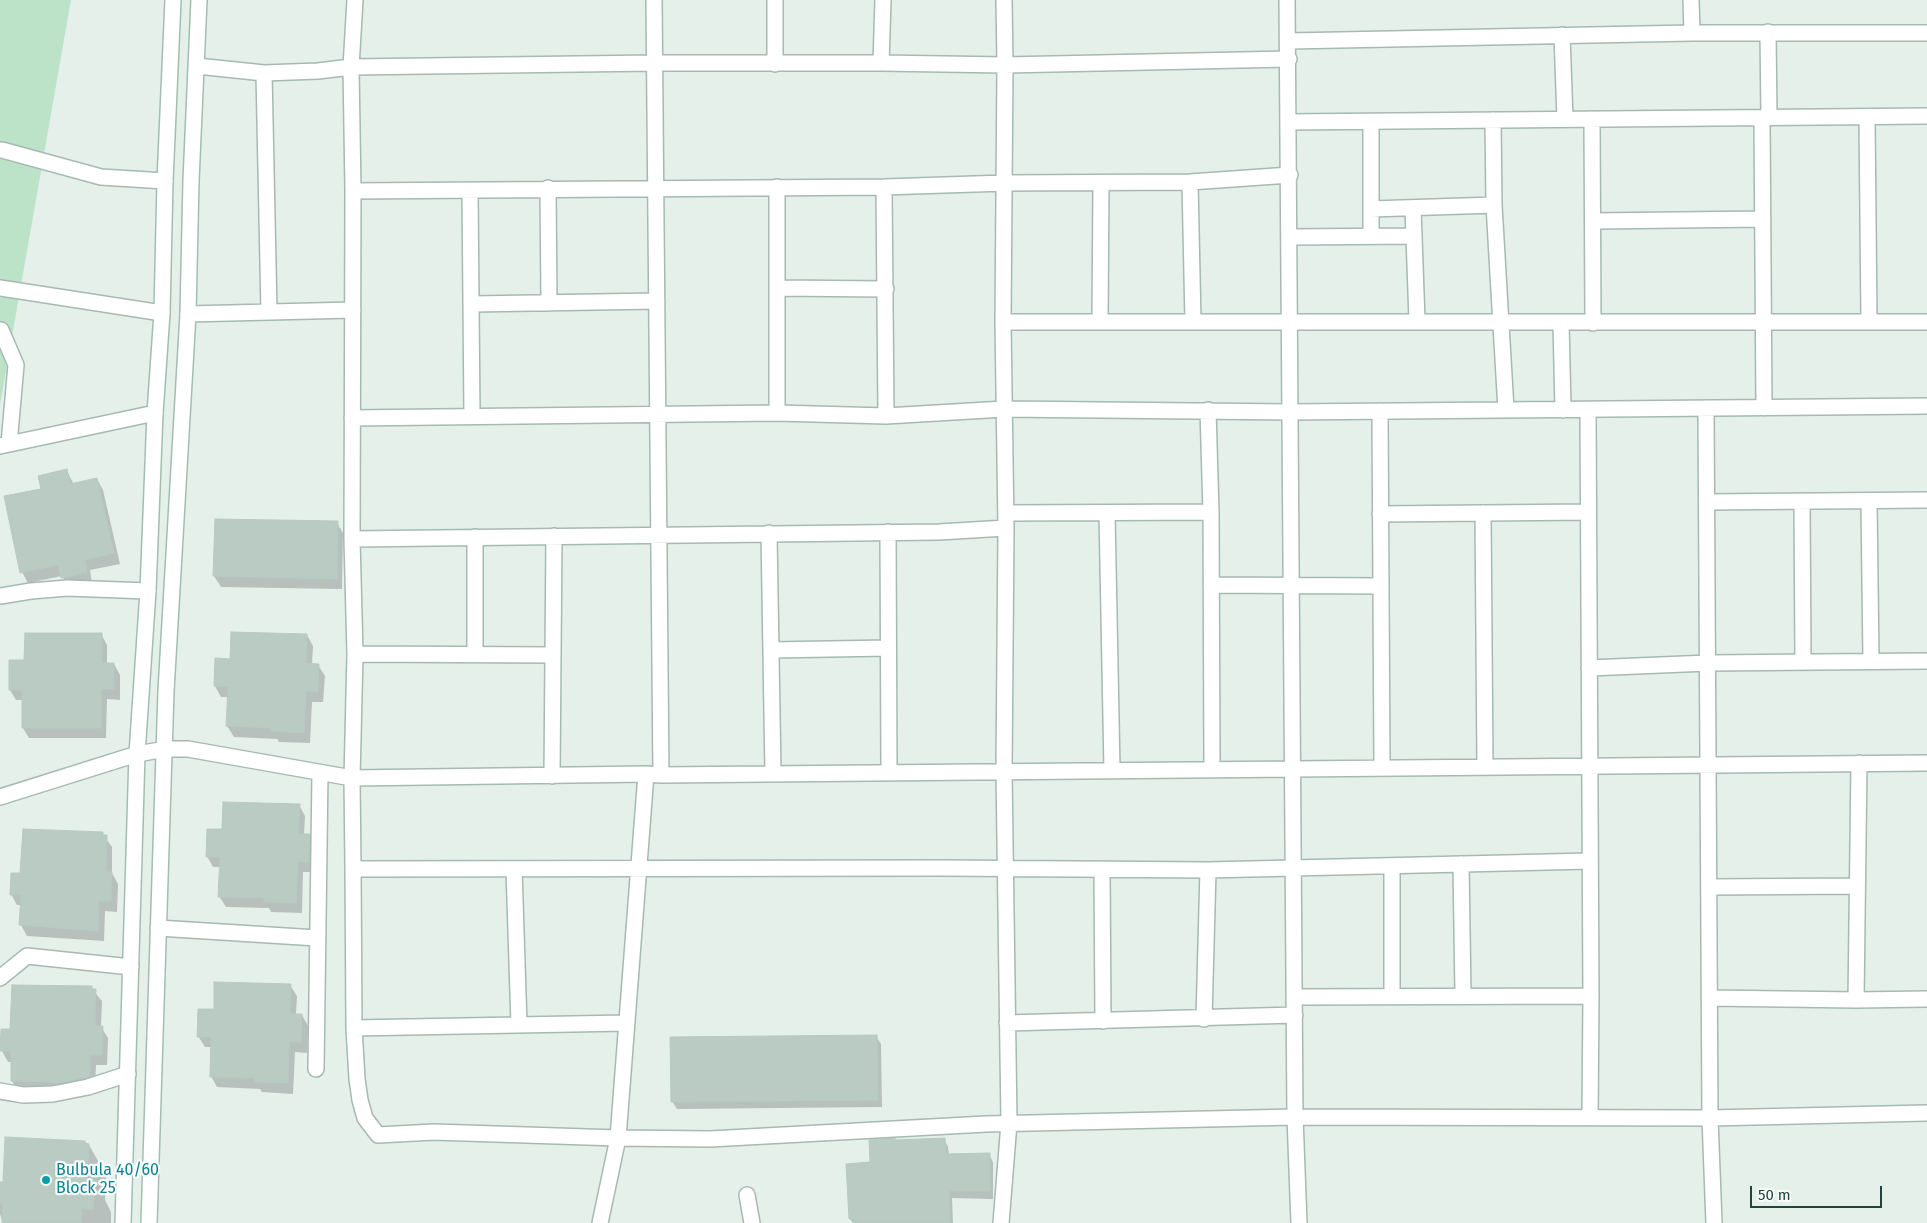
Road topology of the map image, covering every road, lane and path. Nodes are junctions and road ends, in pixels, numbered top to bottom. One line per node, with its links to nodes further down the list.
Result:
1 (173, 0): 33 (street)
2 (199, 0): 20 (street)
3 (355, 0): 21 (street)
4 (654, 0): 17 (street)
5 (775, 0): 18 (street)
6 (883, 0): 16 (street)
7 (1004, 0): 19 (street)
8 (1287, 0): 14 (street)
9 (1691, 0): 11 (street)
10 (1768, 32): 11 (street); 12 (street); 24 (street)
11 (1692, 33): 13 (street)
12 (1927, 33)
13 (1562, 35): 14 (street); 26 (street)
14 (1289, 41): 15 (street)
15 (1289, 59): 19 (street); 30 (street)
16 (881, 62): 18 (street); 19 (street)
17 (654, 63): 18 (street); 21 (street); 40 (street)
18 (775, 64)
19 (1005, 65): 35 (street)
20 (197, 66): 22 (street); 60 (street)
21 (351, 67): 22 (street); 41 (street)
22 (264, 73): 58 (street)
23 (1927, 116): 25 (street)
24 (1765, 117): 25 (street); 27 (street); 46 (street)
25 (1867, 117): 63 (street)
26 (1565, 119): 27 (street); 28 (street)
27 (1592, 119): 47 (street)
28 (1493, 120): 29 (street); 43 (street)
29 (1371, 121): 30 (street); 45 (street)
30 (1289, 122): 32 (street)
31 (2, 150): 33 (street)
32 (1290, 175): 34 (street); 50 (street)
33 (164, 181): 59 (street)
34 (1190, 182): 36 (street); 66 (street)
35 (1005, 183): 36 (street); 38 (street); 64 (street)
36 (1101, 183): 65 (street)
37 (777, 187): 38 (street); 40 (street); 52 (street)
38 (884, 187): 53 (street)
39 (548, 188): 40 (street); 42 (street); 55 (street)
40 (656, 188): 54 (street)
41 (353, 191): 42 (street); 57 (street)
42 (470, 191): 56 (street)
43 (1494, 205): 44 (street); 61 (street)
44 (1413, 208): 45 (street); 49 (street)
45 (1371, 209): 48 (street)
46 (1763, 219): 47 (street); 71 (street)
47 (1593, 221): 70 (street)
48 (1372, 236): 49 (street); 50 (street)
49 (1414, 236): 62 (street)
50 (1290, 237): 67 (street)
51 (0, 288): 59 (street)
52 (778, 288): 53 (street); 84 (street)
53 (886, 289): 87 (street)
54 (657, 301): 55 (street); 85 (street)
55 (549, 303): 56 (street)
56 (472, 304): 86 (street)
57 (352, 310): 58 (street); 88 (street)
58 (269, 312): 60 (street)
59 (162, 313): 83 (street)
60 (188, 314): 121 (street)
61 (1499, 320): 62 (street); 68 (street); 78 (street)
62 (1417, 321): 67 (street)
63 (1868, 321): 69 (street); 71 (street)
64 (1003, 322): 65 (street); 76 (street)
65 (1100, 322): 66 (street)
66 (1193, 322): 67 (street)
67 (1290, 322): 82 (street)
68 (1560, 322): 70 (street); 79 (street)
69 (1927, 322)
70 (1593, 323): 71 (street)
71 (1764, 323): 75 (street)
72 (1, 330): 89 (street)
73 (1927, 406): 75 (street)
74 (1706, 408): 75 (street); 80 (street); 92 (street)
75 (1764, 408)
76 (1004, 409): 77 (street); 87 (street); 99 (street)
77 (1208, 410): 82 (street); 94 (street)
78 (1506, 410): 79 (street); 81 (street)
79 (1563, 410): 80 (street)
80 (1588, 410): 95 (street)
81 (1380, 411): 82 (street); 98 (street)
82 (1291, 412): 108 (street)
83 (155, 413): 89 (street); 109 (street)
84 (777, 413): 85 (street); 87 (street)
85 (658, 414): 86 (street); 102 (street)
86 (472, 416): 88 (street)
87 (886, 416)
88 (352, 418): 105 (street)
89 (4, 445)
90 (1927, 500): 91 (street)
91 (1870, 501): 93 (street); 116 (street)
92 (1707, 502): 93 (street); 118 (street)
93 (1802, 502): 119 (street)
94 (1211, 512): 96 (street); 106 (street)
95 (1588, 512): 97 (street); 120 (street)
96 (1107, 513): 99 (street); 131 (street)
97 (1483, 513): 98 (street); 127 (street)
98 (1380, 514): 107 (street)
99 (1006, 521): 100 (street); 132 (street)
100 (888, 532): 101 (street); 111 (street)
101 (769, 534): 102 (street); 112 (street)
102 (660, 535): 103 (street); 135 (street)
103 (554, 536): 104 (street); 115 (street)
104 (475, 537): 105 (street); 114 (street)
105 (352, 539): 113 (street)
106 (1211, 585): 108 (street); 129 (street)
107 (1381, 586): 108 (street); 128 (street)
108 (1292, 587): 130 (street)
109 (148, 591): 110 (street); 122 (street)
110 (0, 596)
111 (888, 648): 112 (street); 133 (street)
112 (771, 650): 136 (street)
113 (355, 654): 114 (street); 138 (street)
114 (475, 654): 115 (street)
115 (553, 655): 137 (street)
116 (1871, 661): 117 (street); 119 (street)
117 (1927, 661)
118 (1708, 662): 119 (street); 120 (street); 125 (street)
119 (1803, 662)
120 (1590, 668): 126 (street)
121 (166, 749): 122 (street); 134 (street); 152 (street)
122 (137, 754): 139 (street); 154 (street)
123 (1859, 763): 124 (street); 125 (street); 150 (street)
124 (1927, 763)
125 (1708, 765): 126 (street); 151 (street)
126 (1590, 766): 127 (street); 140 (street)
127 (1485, 767): 128 (street)
128 (1382, 768): 130 (street)
129 (1212, 769): 130 (street); 131 (street)
130 (1293, 769): 143 (street)
131 (1112, 770): 132 (street)
132 (1004, 771): 133 (street); 148 (street)
133 (890, 772): 136 (street)
134 (320, 773): 138 (street); 153 (street)
135 (654, 774): 136 (street); 137 (street); 146 (street)
136 (773, 774)
137 (552, 776): 138 (street)
138 (352, 778): 144 (street)
139 (0, 797)
140 (1590, 861): 141 (street); 158 (street)
141 (1461, 864): 142 (street); 157 (street)
142 (1392, 866): 143 (street); 159 (street)
143 (1294, 867): 149 (street); 156 (street)
144 (353, 869): 145 (street); 169 (street)
145 (514, 869): 146 (street); 168 (street)
146 (639, 869): 148 (street); 166 (street)
147 (1102, 869): 148 (street); 149 (street); 165 (street)
148 (1007, 870): 167 (street)
149 (1208, 870): 164 (street)
150 (1857, 886): 151 (street); 162 (street)
151 (1709, 887): 160 (street)
152 (158, 928): 153 (street); 181 (street)
153 (318, 938): 170 (street)
154 (131, 967): 155 (street); 171 (street)
155 (0, 978)
156 (1294, 996): 159 (street); 163 (street)
157 (1463, 996): 158 (street); 159 (street)
158 (1591, 996): 175 (street)
159 (1392, 997)
160 (1710, 998): 162 (street); 176 (street)
161 (1927, 998): 162 (street)
162 (1856, 1000)
163 (1295, 1015): 164 (street); 174 (street)
164 (1204, 1019): 165 (street)
165 (1103, 1020): 167 (street)
166 (626, 1022): 168 (street); 178 (street)
167 (1007, 1023): 177 (street)
168 (519, 1025): 169 (street)
169 (354, 1028): 178 (street)
170 (316, 1069)
171 (128, 1074): 172 (street); 180 (street)
172 (0, 1091)
173 (1927, 1113): 176 (street)
174 (1295, 1117): 175 (street); 177 (street); 185 (street)
175 (1590, 1117): 176 (street)
176 (1710, 1118): 186 (street)
177 (1009, 1123): 178 (street); 184 (street)
178 (618, 1138): 182 (street)
179 (747, 1194): 183 (street)
180 (123, 1223)
181 (149, 1223)
182 (600, 1223)
183 (752, 1223)
184 (1001, 1223)
185 (1299, 1223)
186 (1714, 1223)

